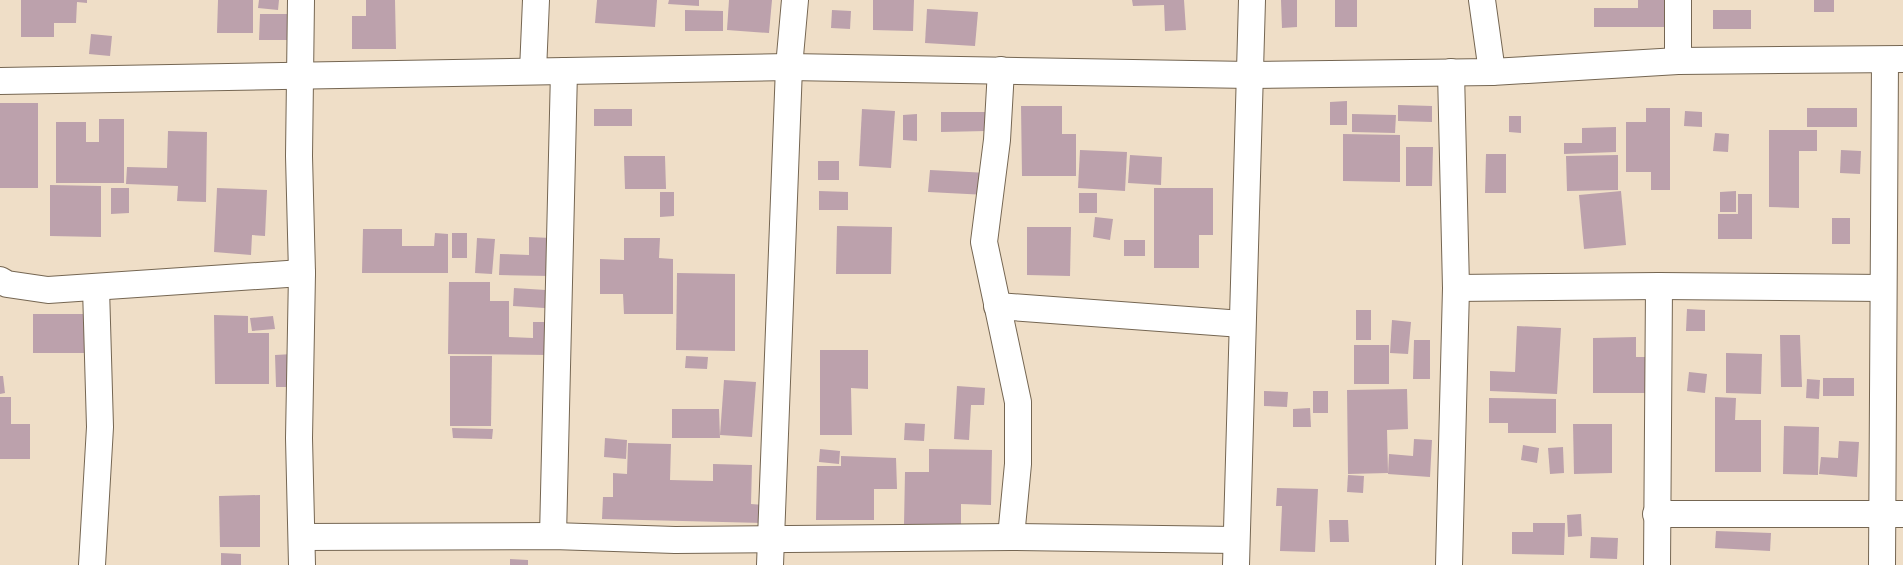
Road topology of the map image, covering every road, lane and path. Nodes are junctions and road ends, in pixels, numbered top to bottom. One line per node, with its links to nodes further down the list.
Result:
1 (301, 0): 15 (street)
2 (536, 0): 11 (street)
3 (795, 0): 9 (street)
4 (1252, 0): 16 (street)
5 (1482, 0): 14 (street)
6 (1678, 0): 8 (street)
7 (1894, 60): 8 (street); 23 (street)
8 (1678, 61): 14 (street)
9 (789, 67): 10 (street); 12 (street); 30 (street)
10 (1001, 70): 16 (street); 24 (street)
11 (533, 71): 12 (street); 15 (street)
12 (564, 71): 28 (street)
13 (1451, 72): 14 (street); 16 (street); 22 (street)
14 (1492, 72)
15 (300, 74): 17 (street); 18 (street)
16 (1250, 75): 25 (street)
17 (0, 81)
18 (302, 273): 21 (street); 29 (street)
19 (0, 280): 21 (street)
20 (1659, 286): 22 (street); 23 (street); 26 (street)
21 (96, 288): 33 (street)
22 (1456, 288): 36 (street)
23 (1884, 288): 27 (street)
24 (997, 306): 25 (street); 31 (street)
25 (1242, 324): 32 (street)
26 (1656, 514): 27 (street); 37 (street)
27 (1894, 514): 38 (street)
28 (553, 536): 29 (street); 30 (street)
29 (302, 537): 34 (street)
30 (772, 537): 31 (street); 35 (street)
31 (1011, 537): 32 (street)
32 (1236, 552)
33 (92, 565)
34 (302, 565)
35 (770, 565)
36 (1449, 565)
37 (1657, 565)
38 (1882, 565)

